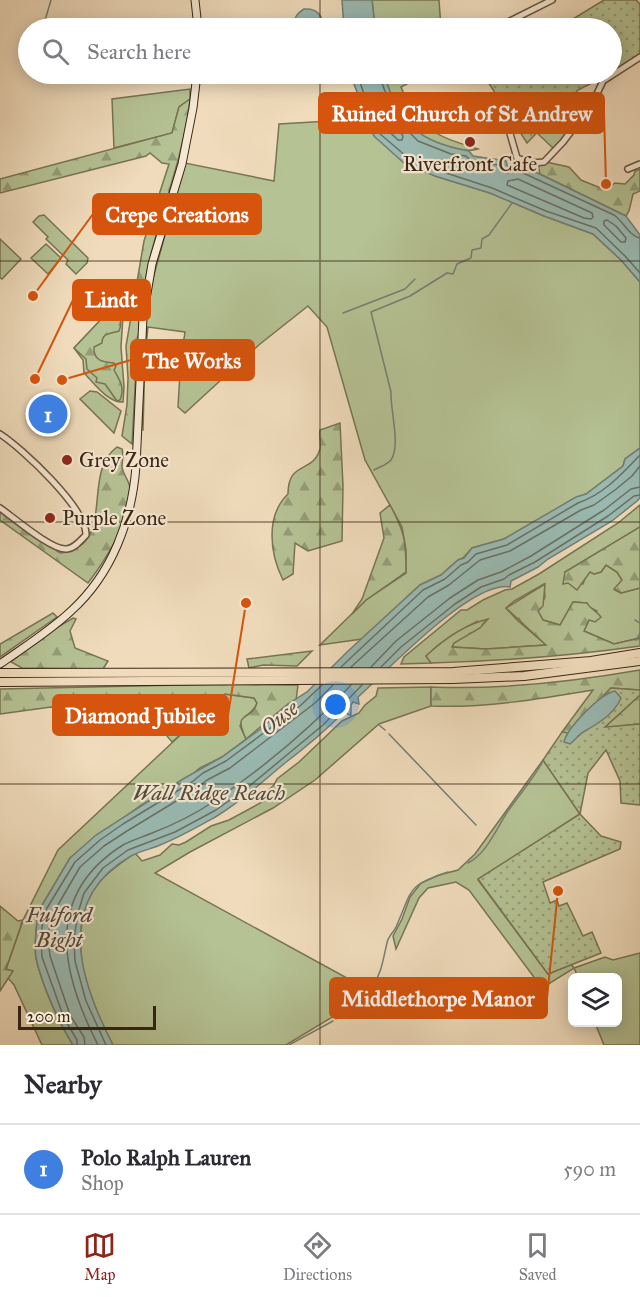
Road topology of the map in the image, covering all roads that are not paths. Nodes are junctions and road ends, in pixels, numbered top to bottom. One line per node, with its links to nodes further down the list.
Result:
1 (195, 0): 3 (main road)
2 (552, 0): 4 (street)
3 (197, 18)
4 (516, 18)
5 (640, 57): 6 (street)
6 (622, 69)
7 (195, 84): 16 (main road)
8 (602, 84): 9 (street)
9 (487, 99)
10 (640, 164): 11 (street)
11 (628, 169)
12 (0, 434): 13 (street)
13 (0, 508)
14 (640, 653): 18 (highway)
15 (640, 661): 18 (highway)
16 (0, 664)
17 (0, 673): 19 (highway)
18 (453, 676): 19 (highway)
19 (259, 677): 20 (highway)
20 (0, 682)

